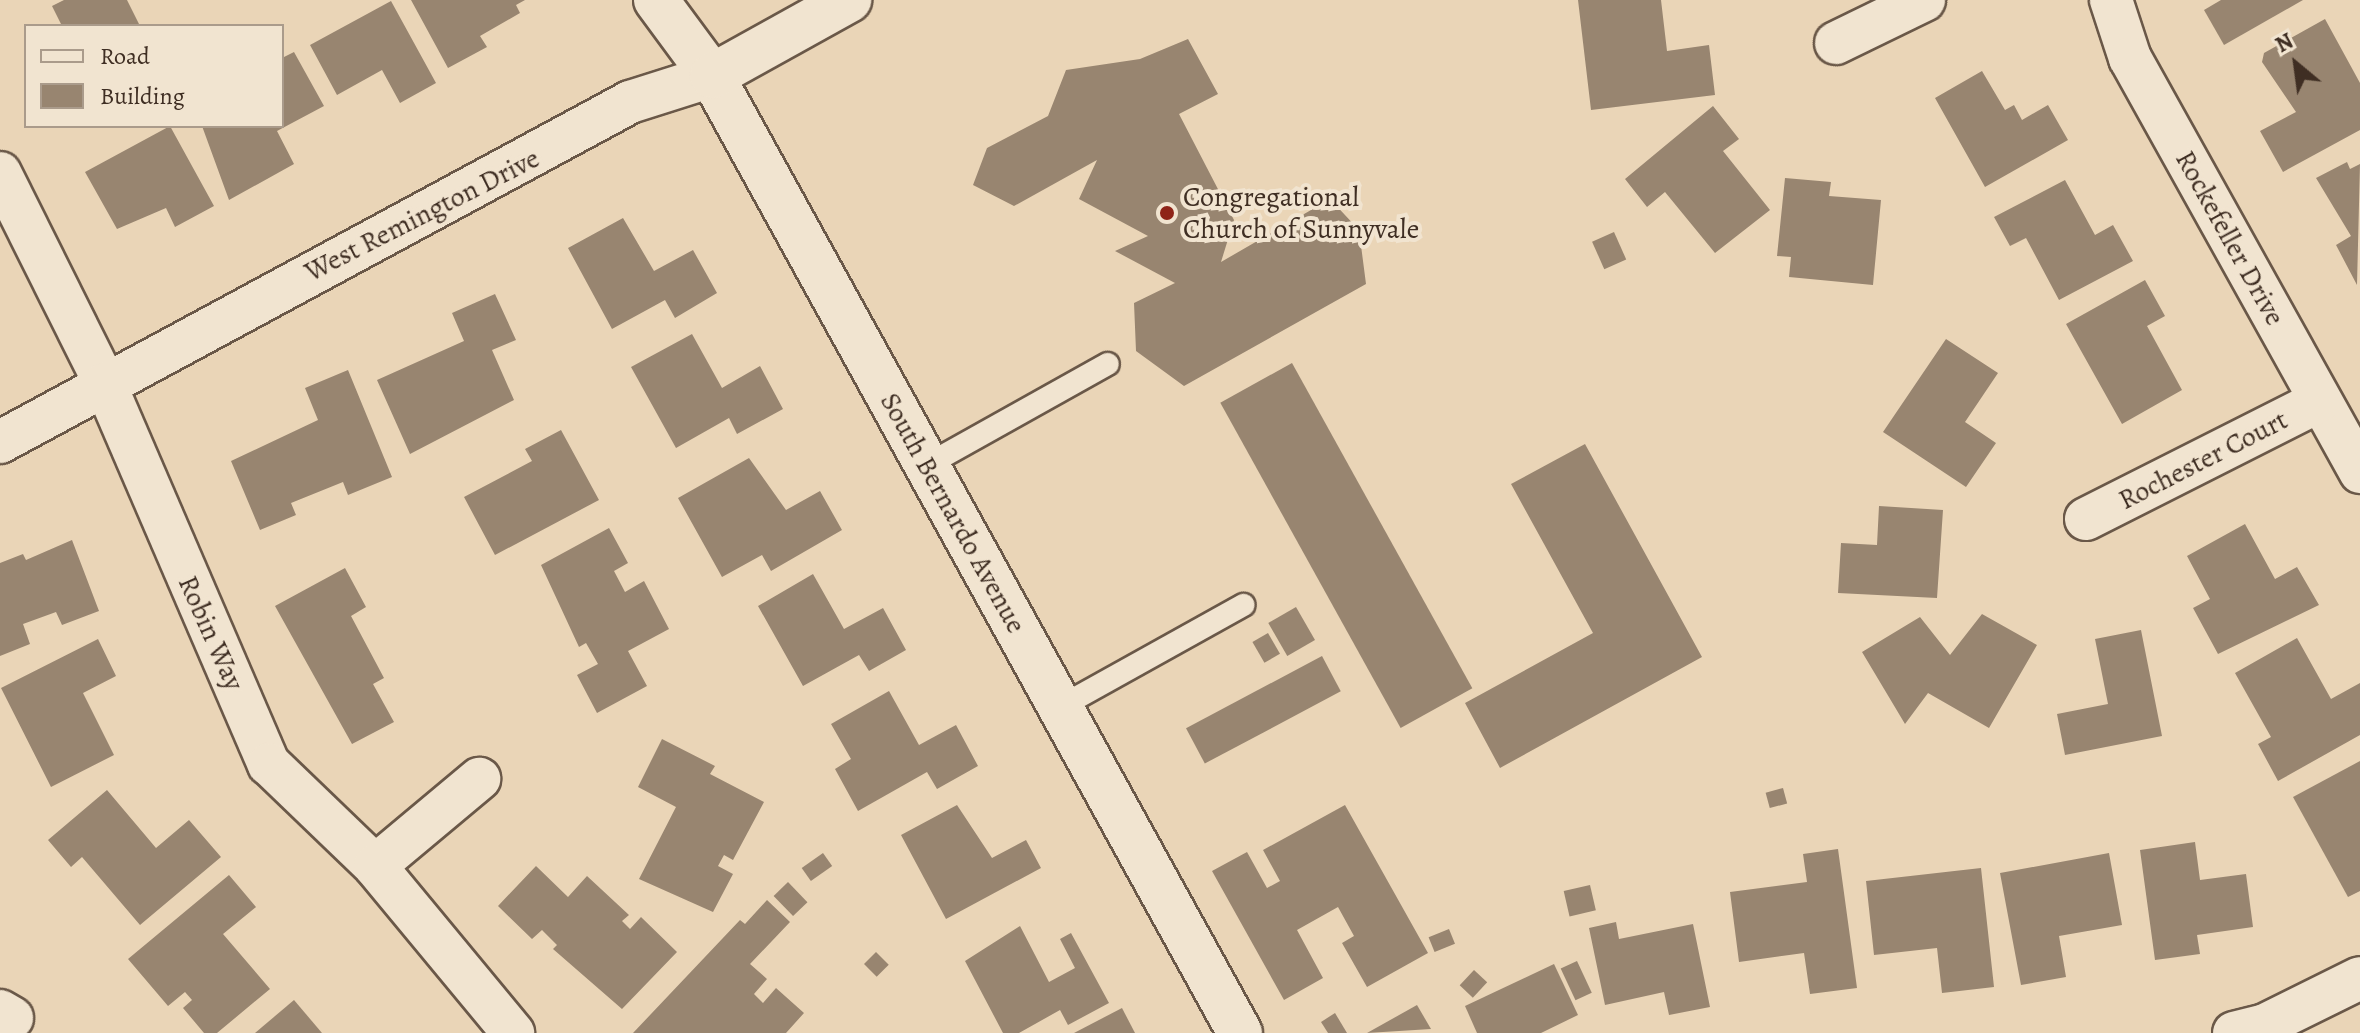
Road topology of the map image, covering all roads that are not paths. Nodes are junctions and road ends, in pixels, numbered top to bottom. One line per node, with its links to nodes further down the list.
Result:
1 (656, 0): 6 (street, South Bernardo Avenue)
2 (849, 0): 6 (street, West Remington Drive)
3 (1924, 0): 5 (street)
4 (2111, 0): 10 (street, Rockefeller Drive)
5 (1836, 43)
6 (712, 76): 9 (street, West Remington Drive); 12 (street, South Bernardo Avenue)
7 (0, 173): 9 (street, Robin Way)
8 (1108, 364): 12 (lane)
9 (105, 384): 11 (street, West Remington Drive); 18 (street, Robin Way)
10 (2320, 401): 13 (street, Rockefeller Drive); 14 (street, Rochester Court)
11 (0, 442)
12 (927, 465): 16 (street, South Bernardo Avenue)
13 (2360, 472)
14 (2086, 519)
15 (1243, 605): 16 (lane)
16 (1060, 707): 21 (street, South Bernardo Avenue)
17 (479, 779): 18 (street)
18 (375, 866): 20 (street, Robin Way)
19 (2360, 978): 22 (street)
20 (513, 1033)
21 (1240, 1033)
22 (2234, 1033)

